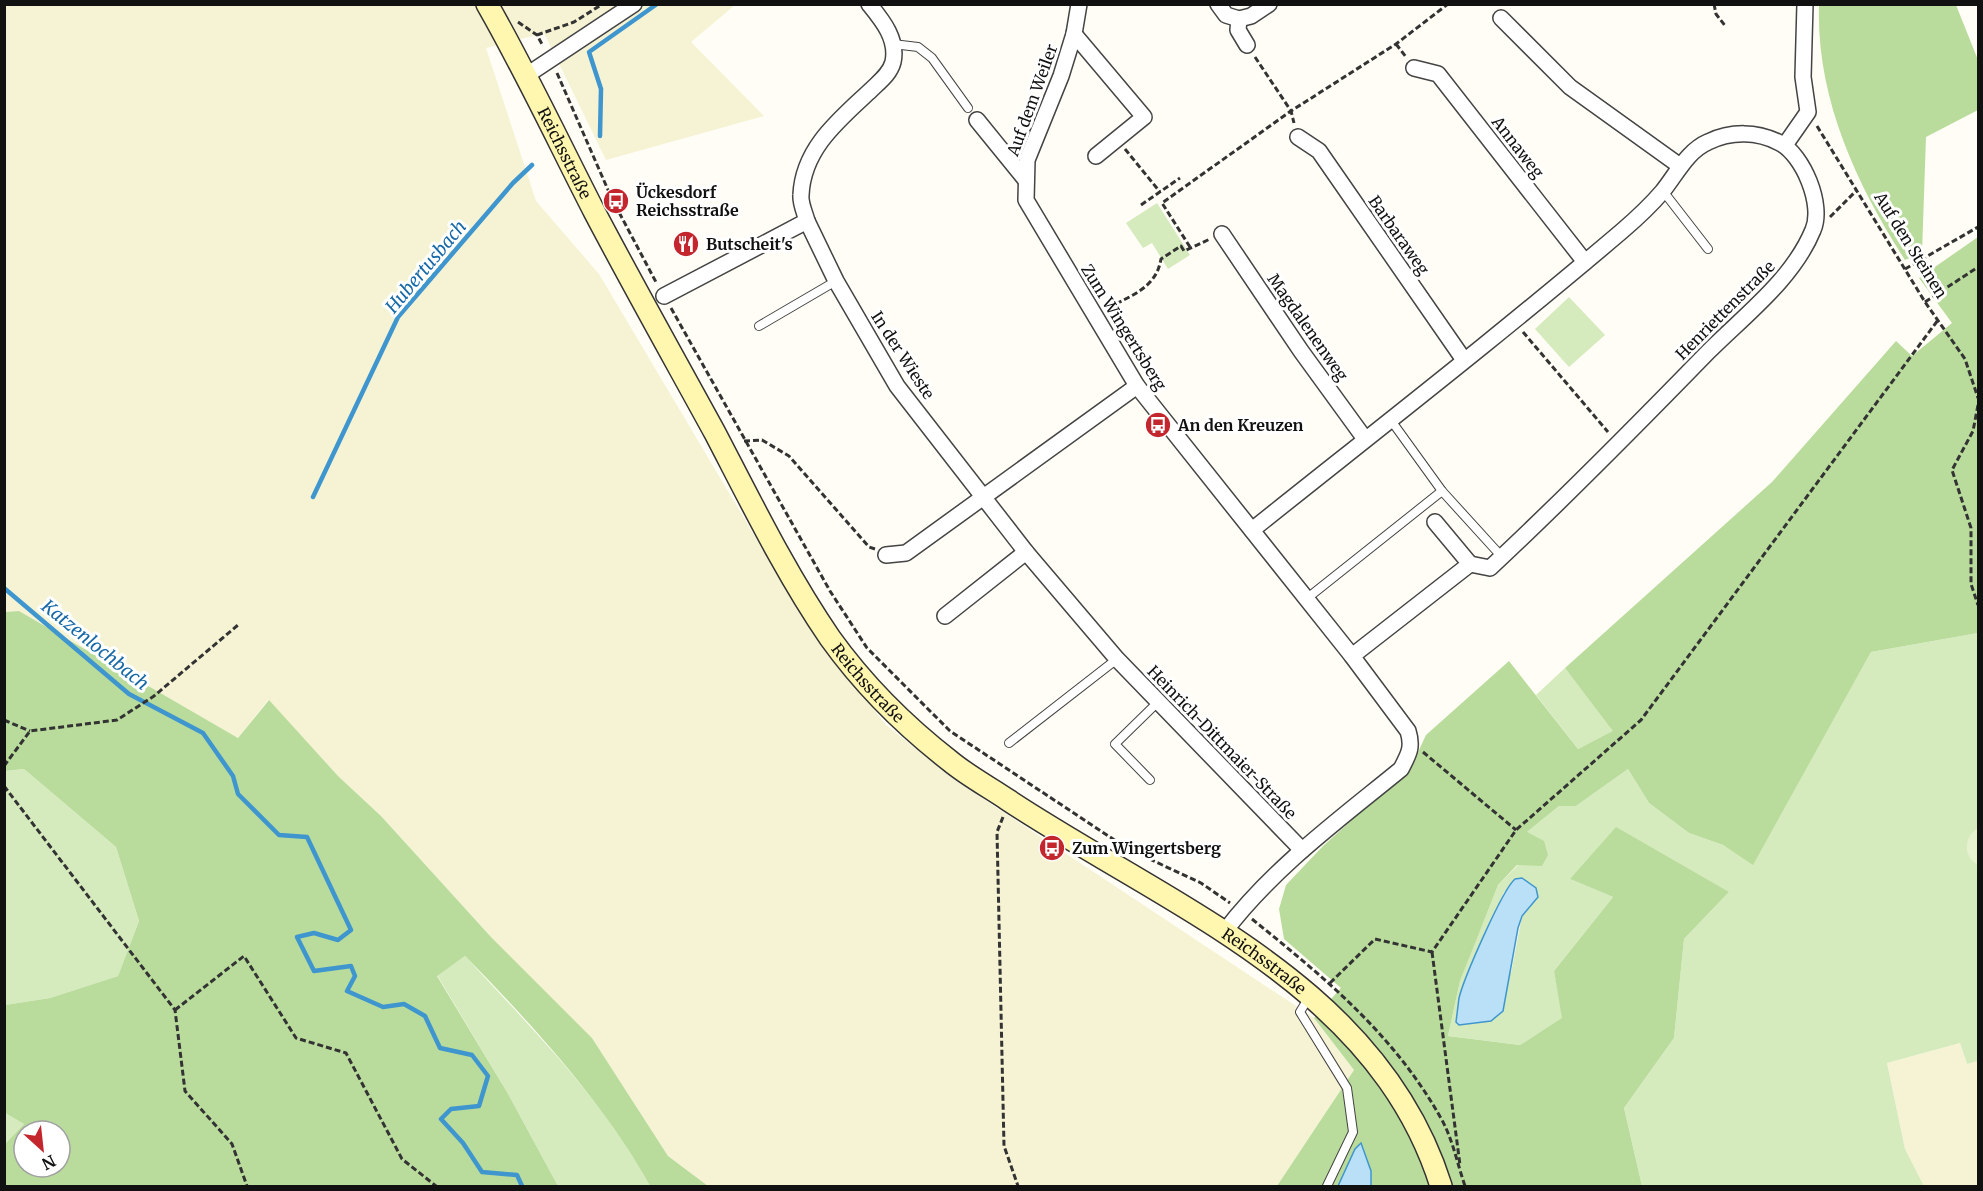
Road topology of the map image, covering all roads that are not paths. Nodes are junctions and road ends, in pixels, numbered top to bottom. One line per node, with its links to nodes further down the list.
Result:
1 (487, 4): 14 (main road, Reichsstraße)
2 (634, 4): 14 (street)
3 (869, 4): 11 (street)
4 (1079, 4): 10 (street, Auf dem Weiler)
5 (1218, 4): 9 (street)
6 (1269, 4): 9 (street)
7 (1805, 4): 17 (street)
8 (1501, 18): 19 (street)
9 (1239, 20): 12 (street)
10 (1074, 34): 18 (street, Auf dem Weiler); 20 (street, Auf dem Weiler)
11 (893, 44): 15 (lane, Zum Wingertsberg); 22 (street, In der Wieste)
12 (1247, 45)
13 (1414, 68): 25 (street, Annaweg)
14 (527, 75): 49 (main road, Reichsstraße)
15 (972, 114): 20 (street, Zum Wingertsberg)
16 (1298, 137): 29 (street, Barbaraweg)
17 (1785, 145): 19 (street); 39 (street, Henriettenstraße)
18 (1096, 156)
19 (1680, 166): 21 (street)
20 (1025, 179): 30 (street, Zum Wingertsberg)
21 (1663, 190): 24 (lane); 25 (street)
22 (807, 221): 26 (street, In der Wieste); 27 (street)
23 (1222, 234): 32 (street, Magdalenenweg)
24 (1708, 249)
25 (1585, 262): 29 (street)
26 (836, 281): 28 (lane); 34 (street, In der Wieste)
27 (664, 296)
28 (759, 326)
29 (1464, 360): 31 (street)
30 (1137, 386): 34 (street); 36 (street, Zum Wingertsberg)
31 (1390, 419): 32 (street); 33 (lane)
32 (1365, 439): 36 (street)
33 (1442, 491): 39 (lane); 41 (lane)
34 (984, 498): 37 (street, Heinrich-Dittmaier-Straße); 38 (street)
35 (1435, 522): 40 (street)
36 (1252, 530): 41 (street, Zum Wingertsberg)
37 (1026, 552): 42 (street); 44 (street, Heinrich-Dittmaier-Straße)
38 (886, 555)
39 (1502, 557): 40 (street, Henriettenstraße)
40 (1470, 564): 43 (street)
41 (1305, 600): 43 (street, Zum Wingertsberg)
42 (945, 616)
43 (1352, 656): 48 (street, Zum Wingertsberg)
44 (1117, 659): 45 (street, Heinrich-Dittmaier-Straße); 46 (lane)
45 (1158, 702): 47 (lane); 48 (street, Heinrich-Dittmaier-Straße)
46 (1009, 743)
47 (1150, 780)
48 (1302, 850): 49 (street)
49 (1225, 931): 50 (main road, Reichsstraße)
50 (1310, 995): 51 (lane); 52 (main road, Reichsstraße)
51 (1328, 1186)
52 (1441, 1186)

